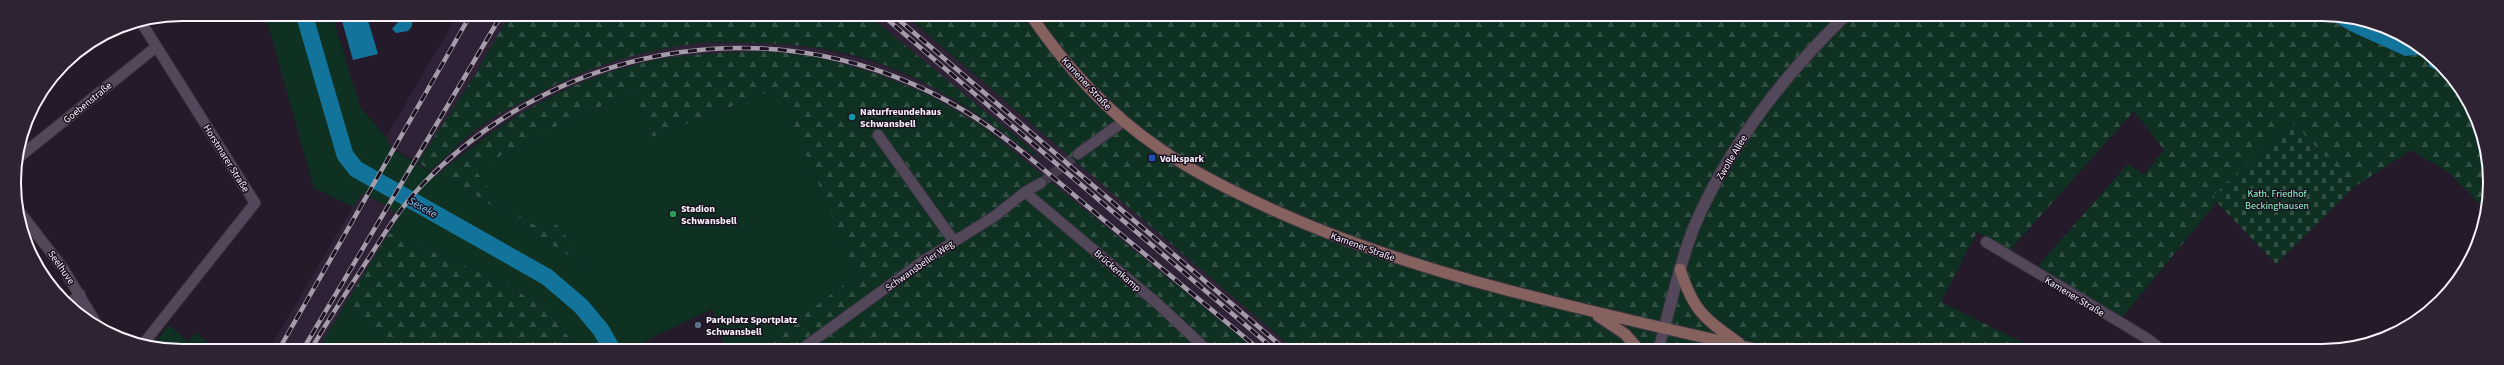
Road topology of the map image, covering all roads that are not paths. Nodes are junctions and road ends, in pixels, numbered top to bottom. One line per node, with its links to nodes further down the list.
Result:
1 (1035, 21): 5 (main road, Kamener Straße)
2 (1840, 21): 14 (street, Zwolle Allee)
3 (144, 26): 4 (street, Horstmarer Straße)
4 (156, 47): 7 (street, Goebenstraße); 20 (street, Horstmarer Straße)
5 (1124, 121): 8 (street); 17 (main road, Kamener Straße)
6 (878, 135): 12 (street)
7 (23, 154)
8 (1078, 154)
9 (1041, 183): 10 (street, Schwansbeller Weg)
10 (1025, 192): 12 (street, Schwansbeller Weg); 22 (street, Brückenkamp)
11 (25, 217): 15 (street, Seelhuve)
12 (953, 240): 21 (street, Schwansbeller Weg)
13 (1986, 242): 27 (street, Kamener Straße)
14 (1680, 269): 19 (street, Zwolle Allee); 26 (main road)
15 (80, 294): 16 (street); 18 (street, Seelhuve)
16 (72, 301)
17 (1591, 311): 19 (main road, Kamener Straße); 23 (main road)
18 (93, 317)
19 (1664, 329): 24 (street); 25 (main road, Kamener Straße)
20 (147, 340)
21 (809, 344)
22 (1201, 344)
23 (1634, 344)
24 (1660, 344)
25 (1735, 344)
26 (1741, 344)
27 (2154, 344)

